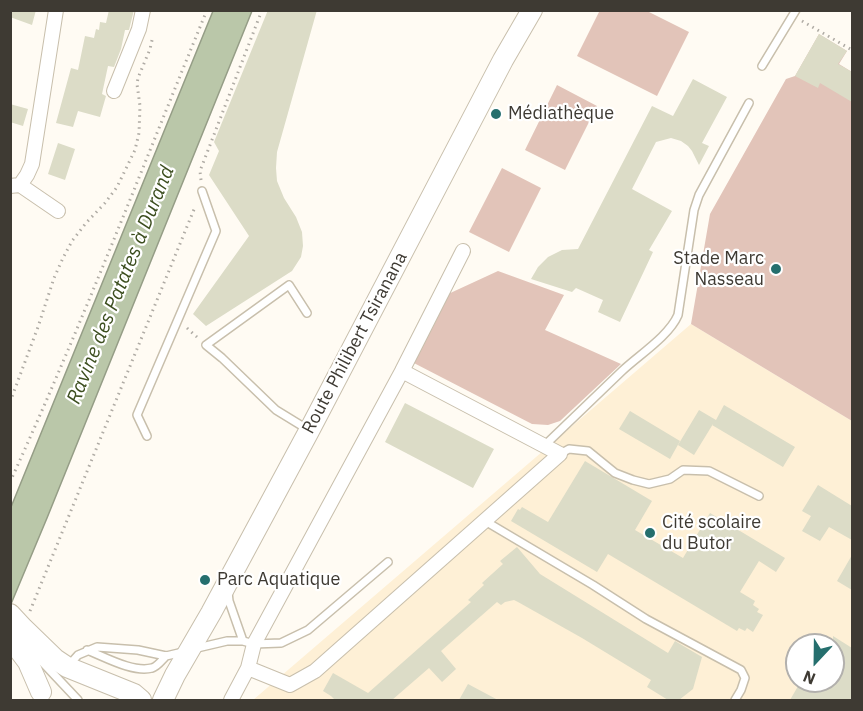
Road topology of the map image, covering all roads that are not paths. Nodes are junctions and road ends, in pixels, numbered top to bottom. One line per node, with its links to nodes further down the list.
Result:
1 (56, 10): 8 (street)
2 (143, 10): 6 (street)
3 (532, 10): 14 (main road, Route Philibert Tsiranana)
4 (794, 13): 5 (lane)
5 (762, 66)
6 (114, 91)
7 (749, 104): 16 (lane)
8 (15, 186): 10 (street)
9 (202, 191): 15 (lane)
10 (58, 211)
11 (463, 251): 13 (street)
12 (307, 313): 14 (lane)
13 (402, 372): 16 (street); 23 (street)
14 (309, 431): 21 (main road, Route Philibert Tsiranana)
15 (147, 436)
16 (544, 446): 17 (street)
17 (560, 454): 18 (lane); 19 (street)
18 (759, 496)
19 (485, 521): 27 (street); 35 (lane)
20 (388, 562): 23 (lane)
21 (227, 582): 23 (lane); 25 (main road, Route Philibert Tsiranana)
22 (14, 627): 28 (main road); 30 (main road)
23 (249, 643): 25 (lane); 27 (street)
24 (87, 650): 26 (lane); 26 (lane); 28 (lane)
25 (189, 650): 26 (lane); 29 (main road, Route Philibert Tsiranana)
26 (166, 656)
27 (248, 668): 34 (street)
28 (60, 670): 30 (main road); 31 (main road); 32 (lane)
29 (175, 675): 31 (main road); 33 (main road, Route Philibert Tsiranana)
30 (39, 696)
31 (137, 697)
32 (78, 700)
33 (163, 700)
34 (231, 700)
35 (735, 700)

